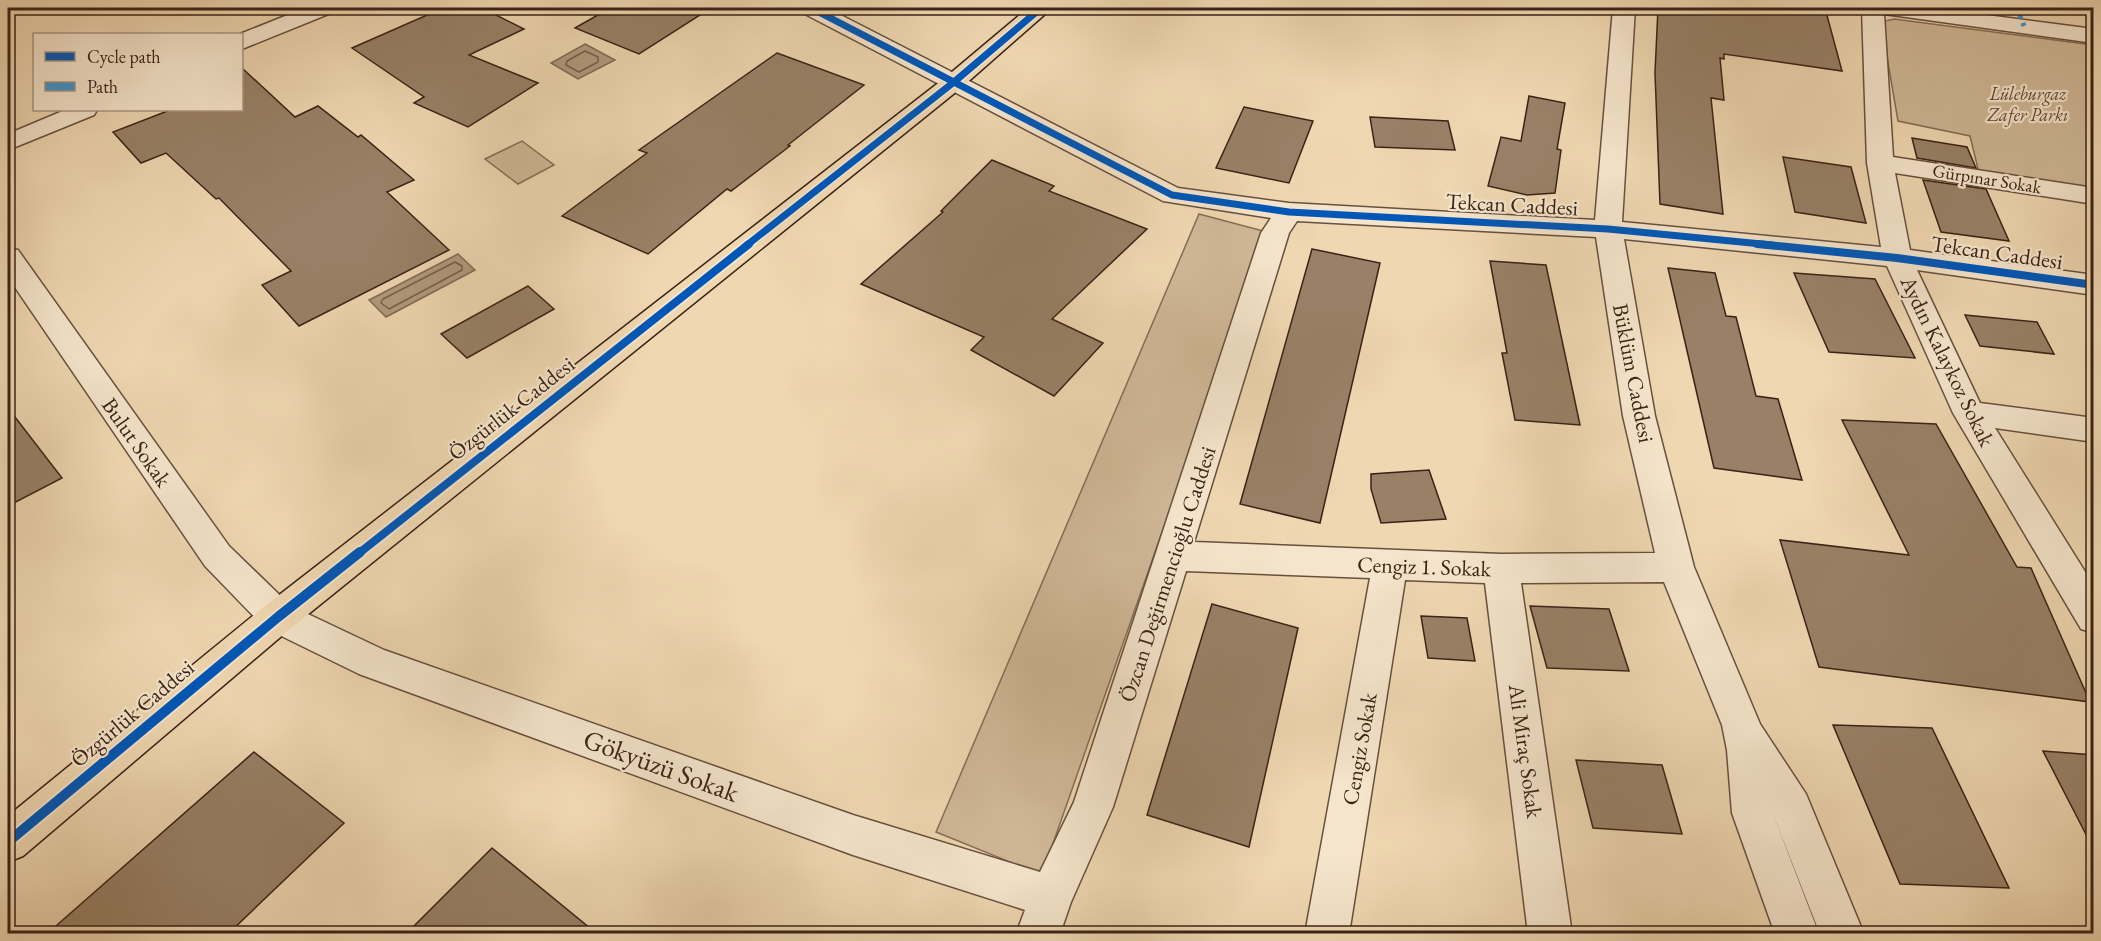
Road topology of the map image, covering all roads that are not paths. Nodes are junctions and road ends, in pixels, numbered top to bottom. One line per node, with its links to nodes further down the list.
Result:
1 (323, 8): 8 (street)
2 (811, 8): 9 (street, Tekcan Caddesi)
3 (1041, 8): 9 (main road, Özgürlük Caddesi)
4 (1624, 8): 15 (street, Büklüm Caddesi)
5 (1873, 8): 12 (street, Aydın Kalaykoz Sokak)
6 (1887, 8): 7 (street)
7 (2094, 36)
8 (243, 42)
9 (954, 82): 14 (street, Tekcan Caddesi); 25 (main road, Özgürlük Caddesi)
10 (83, 111): 11 (street)
11 (8, 143)
12 (1880, 163): 13 (street, Gürpınar Sokak); 17 (street, Aydın Kalaykoz Sokak)
13 (2094, 196)
14 (1289, 212): 15 (street, Tekcan Caddesi); 21 (street, Özcan Değirmencioğlu Caddesi)
15 (1608, 229): 17 (street, Tekcan Caddesi); 23 (street, Büklüm Caddesi)
16 (8, 257): 25 (street, Bulut Sokak)
17 (1898, 258): 18 (street, Tekcan Caddesi); 19 (street, Aydın Kalaykoz Sokak)
18 (2094, 285)
19 (1969, 413): 20 (street); 26 (street, Aydın Kalaykoz Sokak)
20 (2094, 430)
21 (1172, 556): 22 (street, Cengiz 1. Sokak); 29 (street, Özcan Değirmencioğlu Caddesi)
22 (1390, 565): 24 (street, Cengiz 1. Sokak); 31 (street, Cengiz Sokak)
23 (1676, 567): 24 (street, Cengiz 1. Sokak); 27 (street, Büklüm Caddesi)
24 (1501, 569): 32 (street, Ali Miraç Sokak)
25 (278, 617): 28 (main road, Özgürlük Caddesi); 29 (street, Gökyüzü Sokak)
26 (2094, 618)
27 (1741, 725): 33 (street, Büklüm Caddesi); 34 (street, Büklüm Caddesi)
28 (8, 842)
29 (1051, 897): 30 (street, Özcan Değirmencioğlu Caddesi)
30 (1038, 933)
31 (1327, 933)
32 (1550, 933)
33 (1797, 933)
34 (1842, 933)

